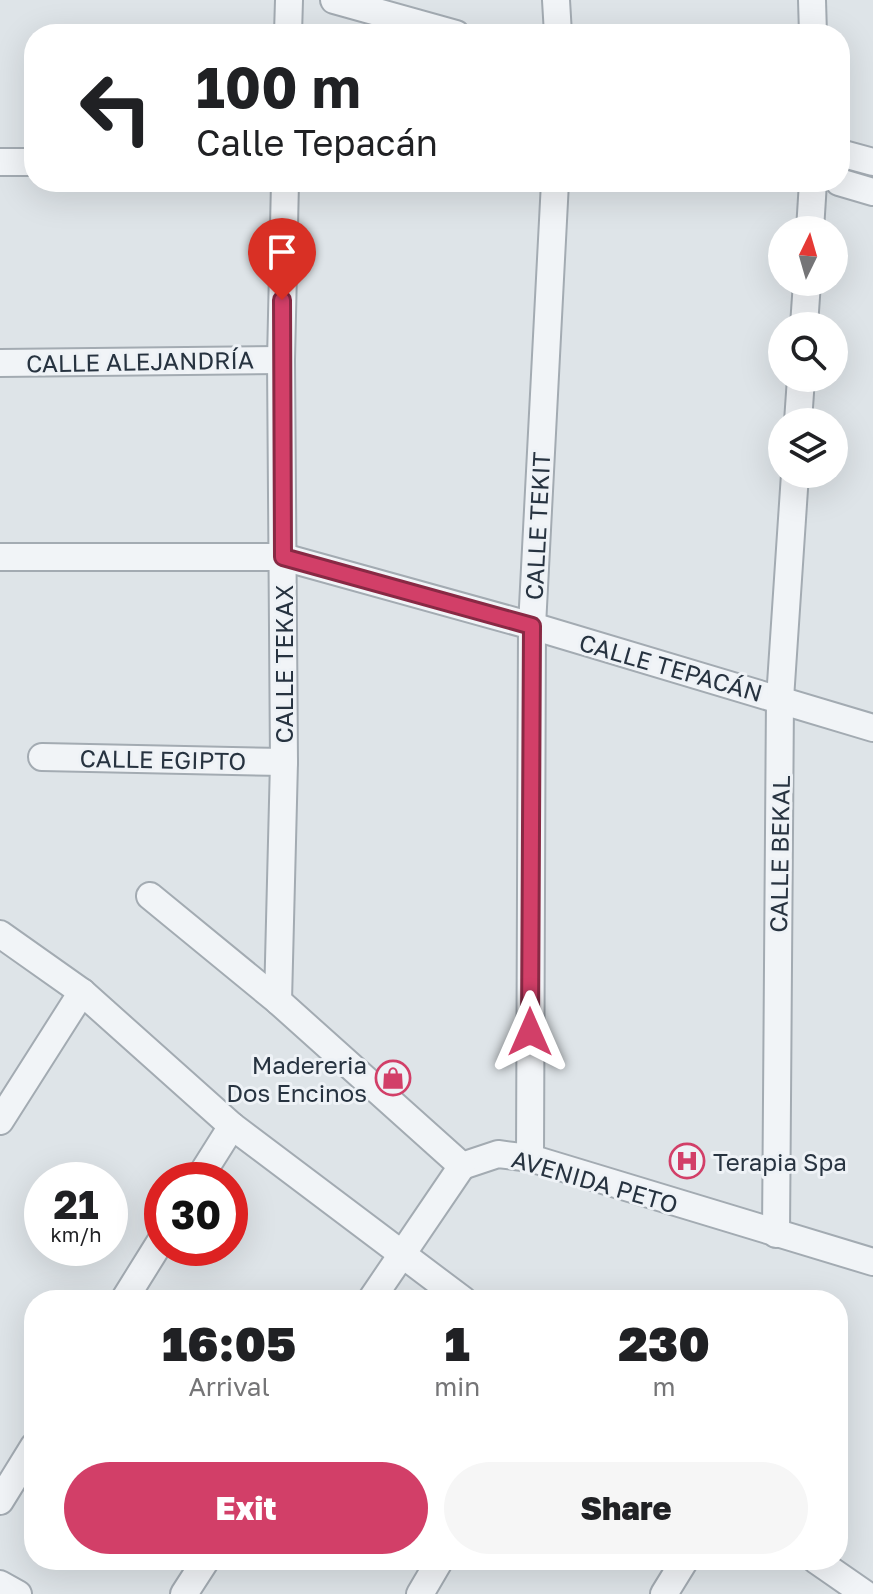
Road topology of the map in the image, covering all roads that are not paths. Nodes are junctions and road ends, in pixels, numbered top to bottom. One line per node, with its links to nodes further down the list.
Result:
1 (289, 0): 5 (street)
2 (334, 0): 6 (street)
3 (556, 0): 7 (street)
4 (812, 0): 8 (street)
5 (288, 24)
6 (420, 24)
7 (557, 24)
8 (813, 24)
9 (850, 156): 12 (street)
10 (0, 162): 11 (street)
11 (24, 162)
12 (873, 162)
13 (850, 185): 17 (street)
14 (285, 192): 19 (street, CALLE TEKAX)
15 (554, 192): 24 (street, CALLE TEKIT)
16 (812, 192): 18 (street)
17 (873, 192)
18 (811, 216)
19 (281, 360): 20 (street, CALLE ALEJANDRÍA); 23 (street, CALLE TEKAX)
20 (0, 363)
21 (794, 488): 25 (street, CALLE BEKAL)
22 (0, 557): 23 (street, CALLE TEPACÁN)
23 (283, 557): 24 (street, CALLE TEPACÁN); 28 (street, CALLE TEKAX)
24 (532, 626): 25 (street, CALLE TEPACÁN); 35 (street, CALLE TEKIT)
25 (780, 699): 26 (street, CALLE TEPACÁN); 38 (street, CALLE BEKAL)
26 (873, 728)
27 (42, 757): 28 (street, CALLE EGIPTO)
28 (284, 762): 32 (street, CALLE TEKAX)
29 (150, 896): 32 (street)
30 (0, 934): 31 (street)
31 (82, 992): 33 (street); 34 (street)
32 (278, 1001): 37 (street)
33 (0, 1121)
34 (232, 1126): 36 (street); 39 (street)
35 (530, 1158): 37 (street, AVENIDA PETO); 38 (street, AVENIDA PETO)
36 (209, 1162)
37 (462, 1166): 39 (street)
38 (776, 1234): 40 (street, AVENIDA PETO)
39 (401, 1252): 43 (street); 44 (street)
40 (873, 1262)
41 (145, 1266): 42 (street)
42 (130, 1290)
43 (377, 1290)
44 (450, 1290)
45 (24, 1462): 46 (street)
46 (0, 1501)
47 (200, 1570): 53 (street)
48 (434, 1570): 54 (street)
49 (679, 1570): 55 (street)
50 (830, 1570): 56 (street)
51 (0, 1584): 52 (street)
52 (18, 1594)
53 (184, 1594)
54 (420, 1594)
55 (664, 1594)
56 (865, 1594)

